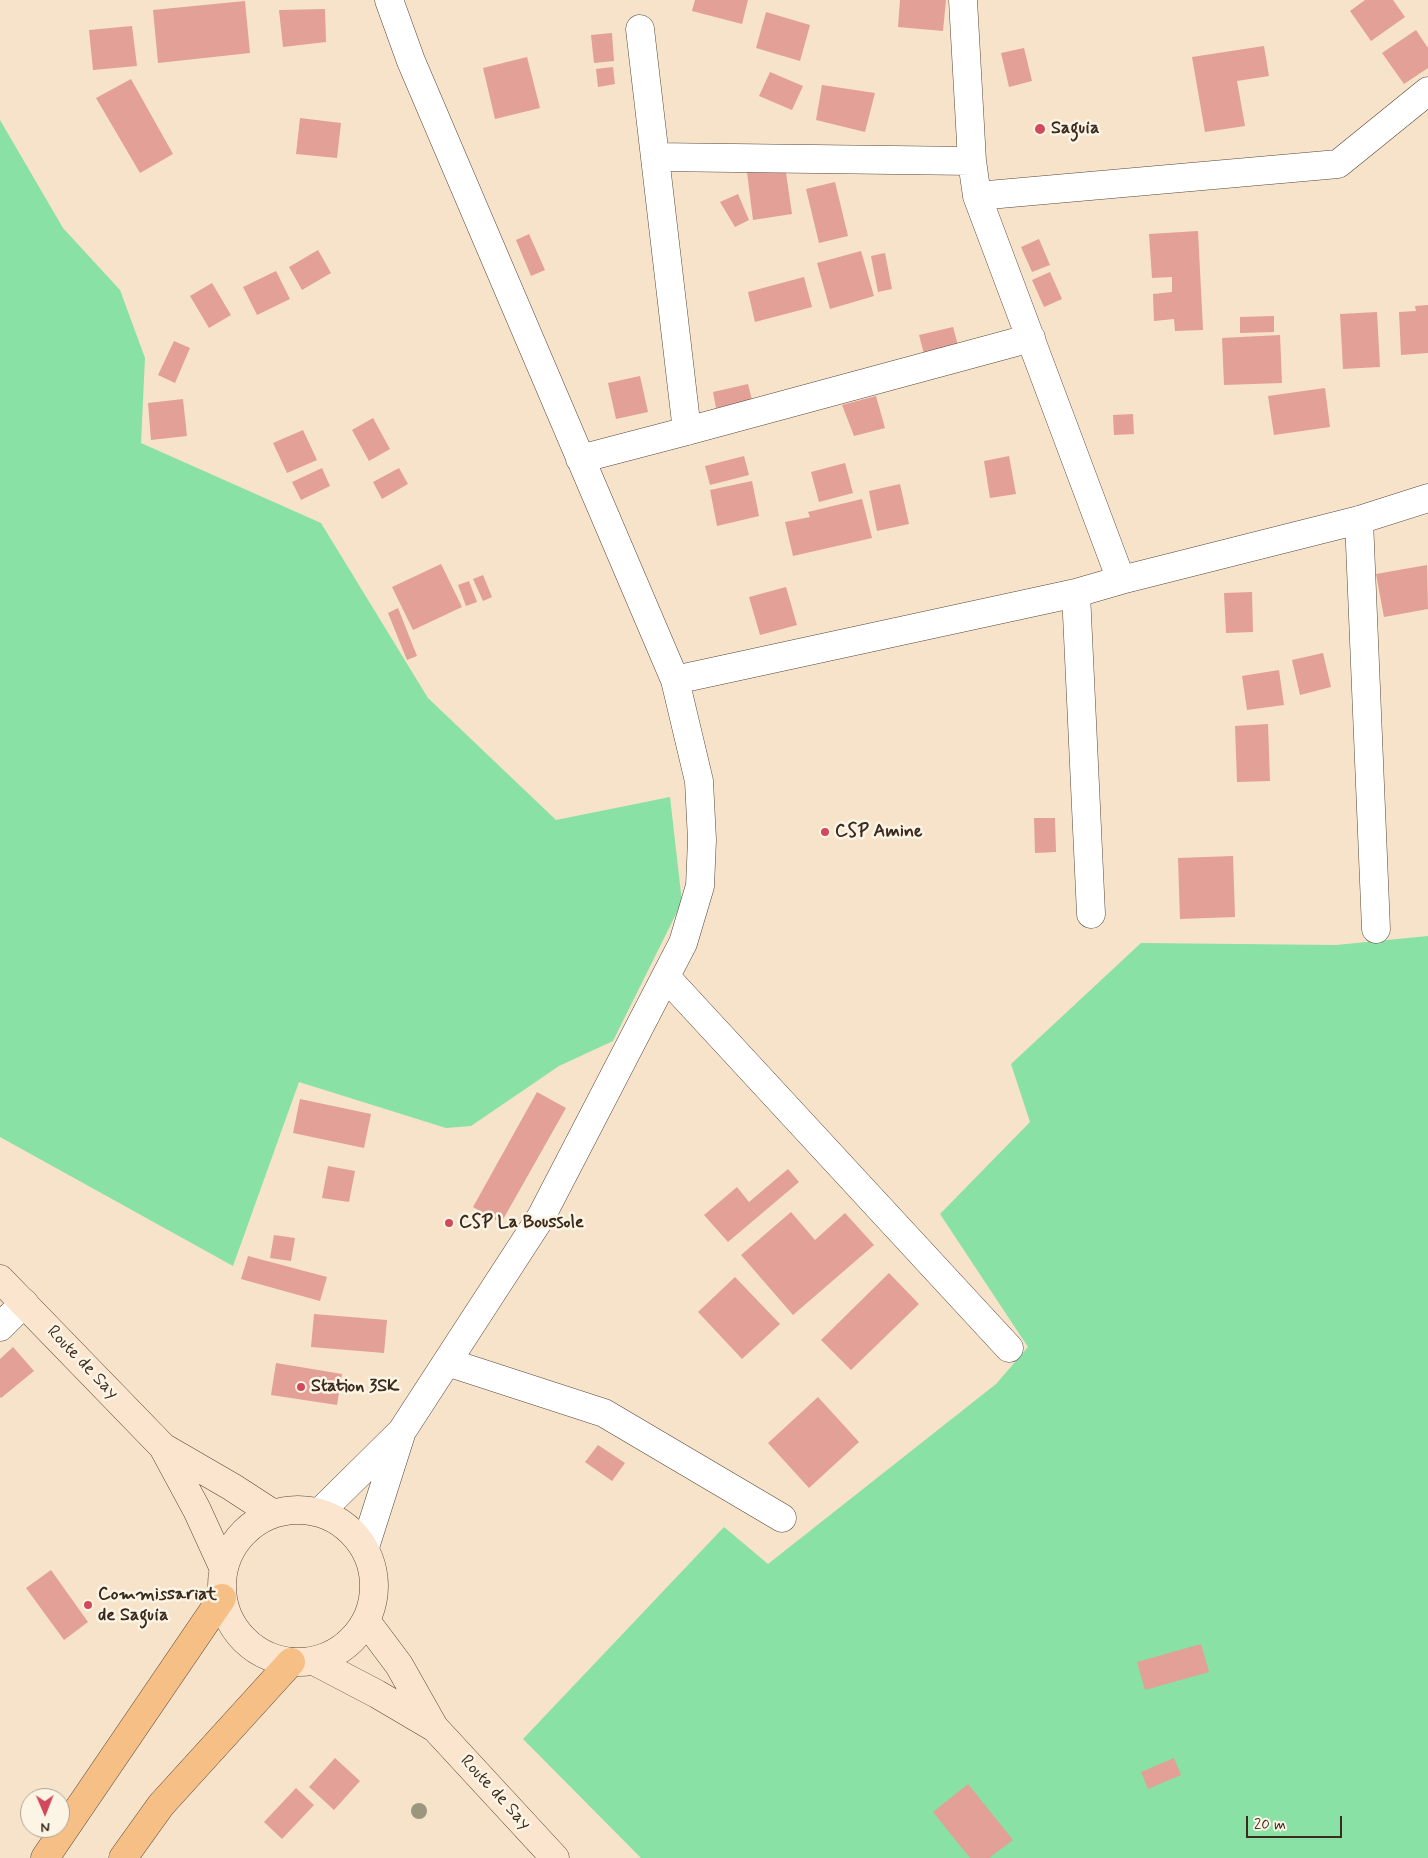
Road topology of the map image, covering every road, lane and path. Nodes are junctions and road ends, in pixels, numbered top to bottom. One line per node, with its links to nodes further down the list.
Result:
1 (390, 0): 5 (street)
2 (411, 0): 5 (street)
3 (963, 0): 8 (street)
4 (640, 29): 7 (street)
5 (411, 61): 12 (street)
6 (1428, 92): 9 (street)
7 (655, 157): 8 (street); 11 (street)
8 (972, 161): 9 (street)
9 (977, 196): 10 (street)
10 (1031, 338): 11 (street); 15 (street)
11 (687, 431): 12 (street)
12 (580, 459): 17 (street)
13 (1428, 498): 14 (street)
14 (1359, 520): 15 (street); 19 (street)
15 (1121, 580): 16 (street)
16 (1076, 593): 17 (street); 18 (street)
17 (675, 680): 20 (street)
18 (1091, 914)
19 (1376, 929)
20 (666, 977): 24 (street); 25 (street)
21 (0, 1279): 22 (main road, Route de Say)
22 (24, 1303): 23 (street); 27 (main road, Route de Say)
23 (0, 1327)
24 (1009, 1348)
25 (447, 1362): 26 (street); 30 (street)
26 (402, 1431): 28 (street); 31 (street)
27 (163, 1447): 29 (main road, Route de Say); 32 (main road, Route de Say)
28 (320, 1512): 29 (main road); 31 (main road)
29 (272, 1513): 32 (main road)
30 (782, 1518)
31 (364, 1547): 34 (main road)
32 (224, 1567): 33 (main road)
33 (222, 1598): 35 (main road); 37 (highway)
34 (366, 1621): 35 (main road); 36 (main road, Route de Say)
35 (302, 1661): 36 (main road, Route de Say); 38 (highway)
36 (434, 1728): 39 (main road, Route de Say)
37 (44, 1858)
38 (123, 1858)
39 (555, 1858)

